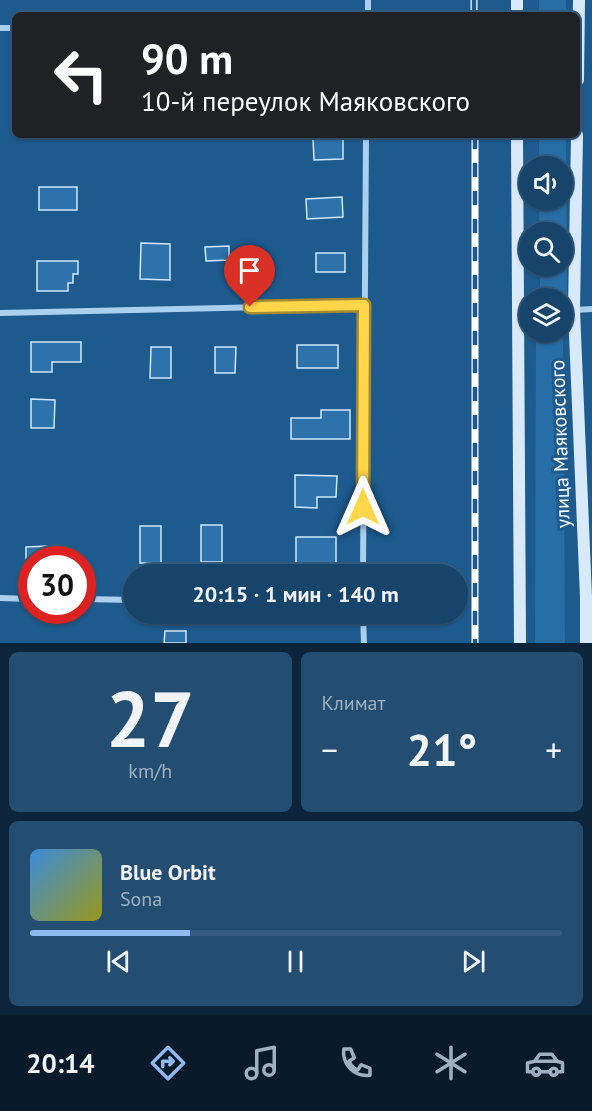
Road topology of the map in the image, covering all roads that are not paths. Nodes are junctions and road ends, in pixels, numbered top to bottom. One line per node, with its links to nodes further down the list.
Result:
1 (366, 138): 6 (street)
2 (517, 138): 4 (main road, улица Маяковского)
3 (577, 138): 5 (main road, улица Маяковского)
4 (523, 288)
5 (569, 288)
6 (364, 305): 9 (street); 12 (street)
7 (592, 309): 8 (street)
8 (573, 310)
9 (0, 313)
10 (524, 342): 20 (main road, улица Маяковского)
11 (570, 342): 13 (main road, улица Маяковского)
12 (363, 564)
13 (589, 597): 21 (main road, улица Маяковского)
14 (0, 598): 15 (street)
15 (18, 599)
16 (96, 599): 17 (street)
17 (123, 600)
18 (363, 624): 19 (street)
19 (364, 643)
20 (520, 643)
21 (586, 643)

